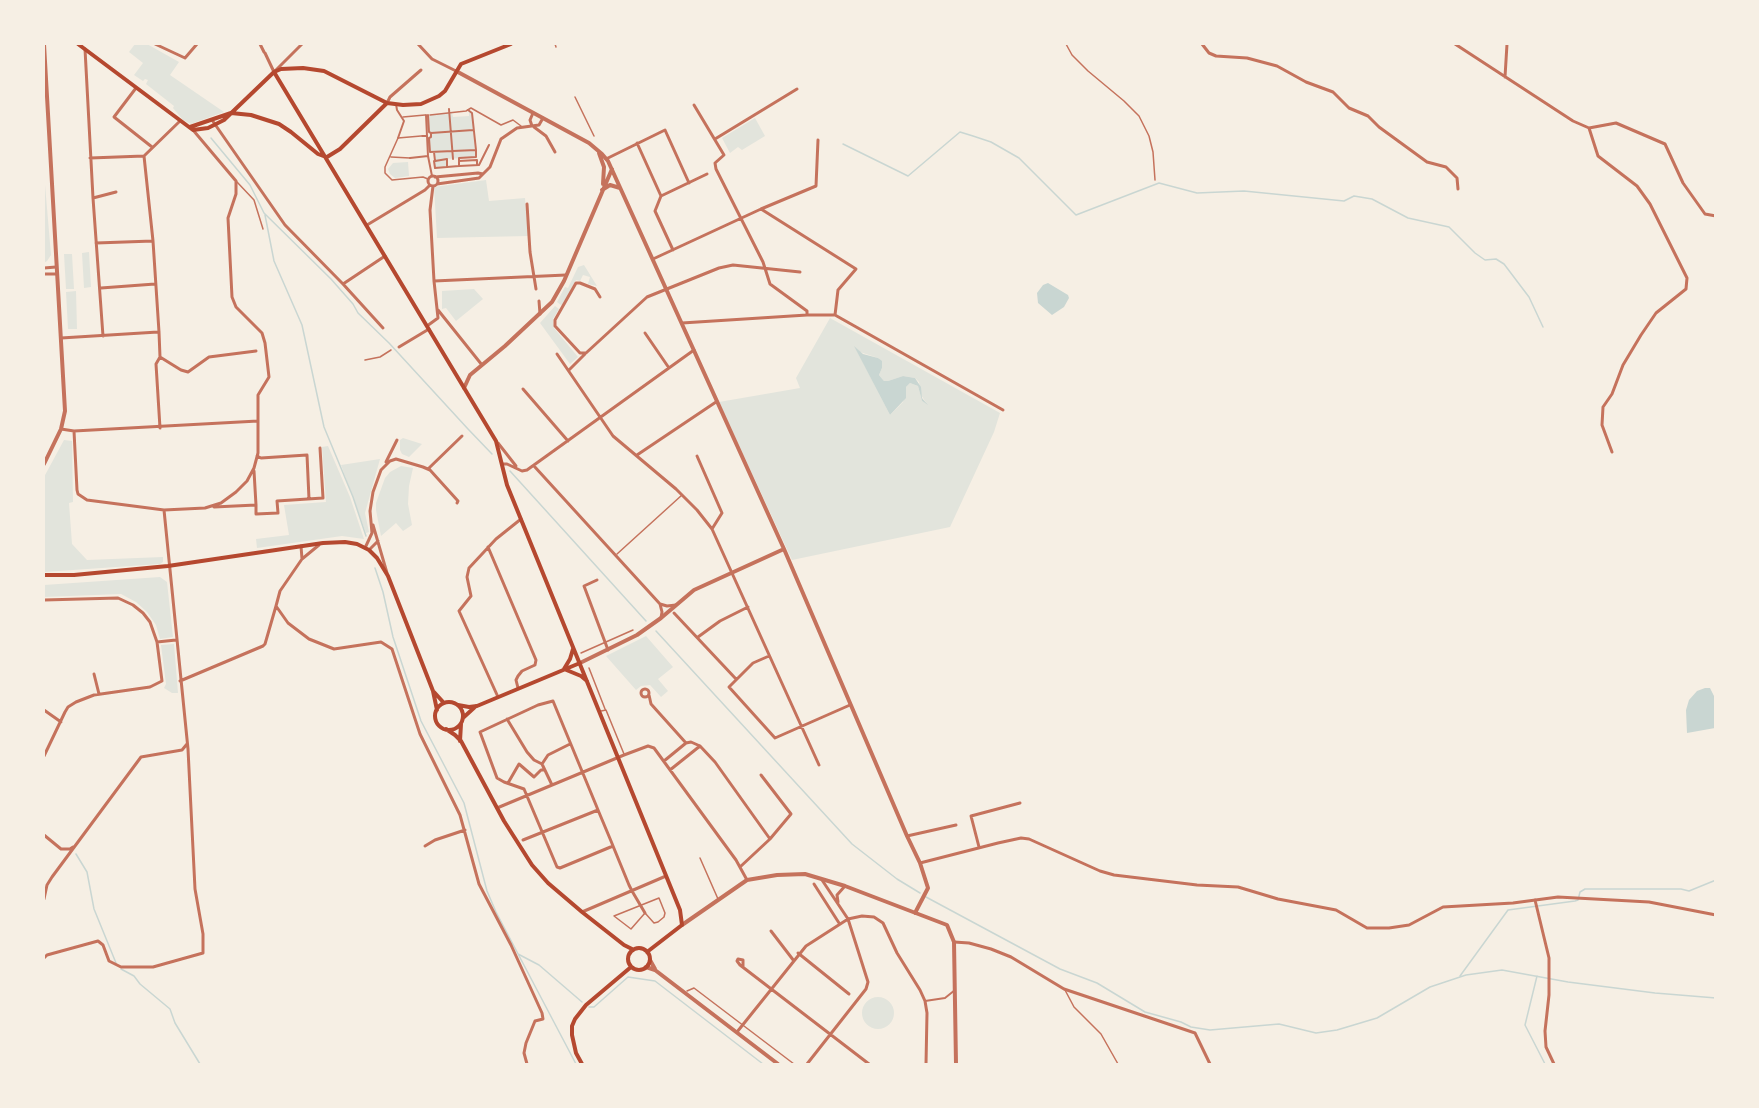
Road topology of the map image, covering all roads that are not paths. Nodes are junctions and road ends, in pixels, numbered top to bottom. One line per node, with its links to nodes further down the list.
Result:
1 (78, 44): 13 (main road)
2 (155, 44): 3 (street)
3 (197, 44)
4 (260, 44): 16 (street)
5 (302, 44): 16 (street)
6 (418, 44): 15 (street)
7 (511, 44): 15 (main road)
8 (1066, 44): 78 (lane)
9 (1202, 44): 83 (street)
10 (1455, 44): 17 (street)
11 (1508, 44): 17 (street)
12 (44, 45): 99 (street)
13 (85, 49): 18 (main road); 62 (street)
14 (421, 70): 23 (street)
15 (456, 71): 20 (main road); 29 (street)
16 (274, 72): 23 (main road); 28 (main road); 46 (main road)
17 (1505, 77): 38 (street)
18 (136, 88): 34 (main road); 53 (street)
19 (796, 89): 48 (street)
20 (445, 91): 21 (street); 24 (main road)
21 (449, 96)
22 (575, 97): 45 (lane)
23 (387, 103): 24 (main road); 61 (main road)
24 (396, 104): 31 (street)
25 (694, 105): 48 (street)
26 (468, 110): 27 (lane); 37 (lane); 40 (street)
27 (449, 111): 30 (lane); 41 (street)
28 (231, 113): 33 (main road); 35 (main road); 52 (main road)
29 (533, 113): 32 (street); 36 (street)
30 (427, 115): 31 (lane); 42 (street); 44 (street)
31 (402, 117): 47 (street)
32 (543, 118): 36 (street); 54 (street)
33 (212, 120): 35 (street); 39 (main road)
34 (180, 121): 39 (main road); 53 (street)
35 (215, 125): 39 (main road); 109 (street)
36 (532, 126): 37 (street); 58 (street)
37 (522, 127): 74 (street)
38 (1589, 128): 90 (street); 153 (street)
39 (191, 129): 79 (street)
40 (473, 130): 41 (street); 55 (street)
41 (450, 131): 42 (street); 56 (street)
42 (431, 133): 57 (street)
43 (422, 136): 44 (street); 47 (lane)
44 (427, 136): 60 (street)
45 (594, 136)
46 (315, 138): 52 (street); 61 (main road)
47 (398, 138): 63 (lane)
48 (715, 139): 73 (street)
49 (818, 141): 89 (street)
50 (637, 143): 66 (street); 80 (street); 86 (street)
51 (489, 145): 69 (street)
52 (308, 146): 61 (main road)
53 (152, 147): 59 (street)
54 (598, 149): 66 (street); 84 (street)
55 (476, 150): 56 (street); 68 (street)
56 (452, 151): 57 (street); 65 (street)
57 (434, 152): 67 (street)
58 (555, 152)
59 (144, 156): 62 (street); 94 (street)
60 (428, 156): 64 (street); 76 (street)
61 (327, 157): 92 (main road)
62 (90, 158): 87 (street)
63 (390, 158): 64 (lane); 77 (lane)
64 (410, 158)
65 (453, 159)
66 (606, 159): 72 (street)
67 (447, 160): 71 (street); 71 (street)
68 (459, 161): 69 (street); 70 (street)
69 (477, 165): 70 (street)
70 (459, 166): 71 (street)
71 (447, 167)
72 (612, 169): 82 (street); 84 (street)
73 (716, 169): 75 (street); 91 (street)
74 (483, 174): 76 (street); 81 (street)
75 (707, 174): 80 (street)
76 (434, 176): 77 (street); 81 (street)
77 (428, 179): 81 (street)
78 (1155, 180)
79 (236, 181): 93 (lane); 144 (street)
80 (689, 183): 86 (street)
81 (433, 185): 92 (street); 107 (street)
82 (621, 188): 84 (street); 98 (street)
83 (1458, 189)
84 (602, 190): 105 (street)
85 (116, 192): 87 (street)
86 (661, 196): 96 (street)
87 (93, 198): 95 (street)
88 (527, 204): 106 (street)
89 (761, 209): 91 (street); 118 (street)
90 (1716, 216)
91 (742, 218): 96 (street); 100 (street)
92 (367, 225): 97 (main road)
93 (263, 229)
94 (153, 241): 95 (street); 108 (street)
95 (96, 243): 110 (street)
96 (673, 250): 98 (street)
97 (385, 256): 109 (street); 120 (main road)
98 (651, 260): 112 (street)
99 (56, 267): 101 (street); 104 (street)
100 (764, 267): 102 (street); 112 (street); 117 (street)
101 (44, 268)
102 (800, 272)
103 (44, 274): 104 (street)
104 (57, 274): 125 (street)
105 (566, 275): 106 (street); 116 (street)
106 (535, 276): 107 (street); 111 (street)
107 (434, 281): 115 (street)
108 (155, 284): 110 (street); 122 (street)
109 (343, 284): 121 (street)
110 (100, 288): 124 (street)
111 (536, 289)
112 (666, 289): 119 (street); 130 (street)
113 (600, 297): 130 (street)
114 (539, 301): 116 (street)
115 (437, 309): 120 (street); 134 (street)
116 (540, 314): 134 (street)
117 (807, 315): 118 (street); 119 (street)
118 (835, 315): 142 (street)
119 (681, 323): 128 (street)
120 (428, 327): 126 (street); 138 (main road)
121 (383, 328)
122 (159, 332): 124 (street); 132 (street)
123 (645, 333): 135 (street)
124 (103, 336): 125 (street)
125 (61, 338): 146 (street)
126 (399, 347)
127 (391, 350): 133 (lane)
128 (694, 350): 135 (street); 141 (street)
129 (256, 351): 132 (street)
130 (586, 353): 136 (street)
131 (557, 354): 136 (street)
132 (160, 357): 145 (street)
133 (365, 360)
134 (482, 364): 137 (street)
135 (669, 368): 143 (street)
136 (568, 370): 143 (street)
137 (470, 375): 138 (street); 139 (street)
138 (458, 377): 139 (main road)
139 (464, 388): 150 (main road)
140 (523, 389): 151 (street)
141 (716, 402): 154 (street); 178 (street)
142 (1003, 410)
143 (600, 417): 151 (street); 154 (street)
144 (258, 421): 145 (street); 155 (street)
145 (160, 428): 147 (street)
146 (61, 429): 147 (street); 157 (street)
147 (74, 432): 169 (street)
148 (462, 436): 163 (street)
149 (397, 440): 158 (street)
150 (496, 441): 159 (main road); 162 (street)
151 (568, 441): 160 (street)
152 (320, 448): 165 (street)
153 (1612, 452)
154 (637, 455): 164 (street)
155 (257, 456): 161 (street); 165 (street)
156 (697, 456): 172 (street)
157 (44, 464)
158 (385, 464): 163 (street); 171 (street)
159 (501, 464): 162 (street); 170 (main road)
160 (534, 466): 162 (street); 179 (street)
161 (254, 468): 167 (street); 168 (street)
162 (517, 468)
163 (428, 469): 166 (street)
164 (682, 495): 172 (street); 179 (lane)
165 (309, 499): 167 (street)
166 (457, 503)
167 (256, 505): 168 (street)
168 (205, 508): 169 (street)
169 (164, 510): 181 (street)
170 (521, 519): 176 (street); 198 (main road)
171 (372, 523): 173 (street); 177 (street)
172 (712, 529): 182 (street)
173 (378, 541): 177 (street); 184 (street)
174 (323, 543): 175 (main road); 177 (main road); 180 (street)
175 (301, 546): 180 (street); 181 (main road)
176 (488, 547): 209 (street); 213 (street)
177 (367, 549): 184 (main road)
178 (784, 549): 182 (street); 218 (street)
179 (616, 555): 187 (street)
180 (303, 559): 189 (street)
181 (168, 566): 183 (main road); 195 (street)
182 (732, 572): 188 (street); 190 (street)
183 (44, 575)
184 (388, 576): 210 (main road)
185 (597, 579): 197 (street)
186 (44, 600): 196 (street)
187 (660, 604): 188 (street); 192 (street)
188 (676, 605): 191 (street)
189 (276, 606): 207 (street); 252 (street)
190 (748, 607): 194 (street); 201 (street)
191 (672, 611): 192 (street); 194 (street)
192 (661, 618): 199 (street)
193 (633, 630): 197 (lane)
194 (698, 637): 206 (street)
195 (176, 640): 196 (street); 207 (street)
196 (157, 642): 211 (street)
197 (605, 643): 199 (street); 200 (lane)
198 (573, 645): 202 (main road); 204 (main road)
199 (608, 650): 202 (street)
200 (581, 652)
201 (769, 656): 206 (street); 226 (street)
202 (580, 663): 204 (main road); 208 (main road)
203 (589, 668): 222 (lane)
204 (563, 669): 208 (main road); 209 (main road)
205 (94, 674): 211 (street)
206 (736, 680): 226 (street)
207 (180, 681): 230 (street)
208 (589, 682): 222 (main road)
209 (518, 688): 213 (main road)
210 (432, 690): 215 (main road); 221 (main road)
211 (99, 694): 225 (street)
212 (649, 695): 214 (street); 214 (street); 217 (street)
213 (498, 697): 219 (main road)
214 (643, 697): 217 (street)
215 (444, 703): 216 (main road); 221 (main road)
216 (458, 705): 219 (main road); 224 (main road)
217 (651, 705): 229 (street)
218 (850, 705): 226 (street); 255 (street)
219 (477, 706): 224 (main road)
220 (44, 710): 225 (street)
221 (437, 710): 227 (main road)
222 (603, 711): 234 (lane); 236 (main road)
223 (507, 719): 231 (street); 239 (street); 245 (street)
224 (462, 720): 227 (main road); 228 (main road)
225 (61, 722): 235 (street)
226 (802, 726): 240 (street)
227 (446, 729): 228 (main road)
228 (461, 741): 249 (main road)
229 (686, 743): 232 (street); 238 (street)
230 (187, 744): 233 (street); 237 (street)
231 (570, 744): 239 (street); 243 (street)
232 (700, 746): 242 (street); 256 (street)
233 (182, 750): 237 (street); 258 (street)
234 (624, 755): 236 (street); 238 (street)
235 (44, 756)
236 (619, 757): 243 (street); 265 (main road)
237 (188, 758): 291 (street)
238 (664, 761): 242 (street)
239 (542, 764): 241 (street)
240 (819, 765)
241 (545, 770): 245 (street); 246 (street)
242 (670, 770): 264 (street)
243 (582, 772): 246 (street); 250 (street)
244 (760, 775): 256 (street)
245 (508, 783): 247 (street)
246 (552, 785): 247 (street)
247 (528, 795): 249 (street); 253 (street)
248 (1020, 803): 261 (street)
249 (497, 808): 279 (main road)
250 (598, 810): 253 (street); 260 (street)
251 (956, 825): 255 (street)
252 (465, 830): 259 (street); 307 (street)
253 (543, 832): 257 (street); 260 (street)
254 (44, 835): 258 (street)
255 (907, 836): 263 (street)
256 (770, 838): 264 (street)
257 (523, 840)
258 (77, 844): 274 (street)
259 (425, 846)
260 (613, 846): 271 (street)
261 (980, 848): 263 (street); 277 (street)
262 (700, 858): 275 (lane)
263 (920, 863): 281 (street)
264 (740, 867): 267 (street)
265 (667, 876): 271 (street); 284 (main road)
266 (821, 878): 267 (street); 268 (street); 272 (street)
267 (747, 880): 275 (street)
268 (835, 883): 270 (street); 272 (street); 273 (street)
269 (814, 884): 285 (street)
270 (845, 886): 273 (street); 281 (street)
271 (632, 891): 278 (street); 279 (street)
272 (830, 892): 276 (street)
273 (839, 892): 276 (street)
274 (44, 899)
275 (718, 899): 284 (street)
276 (838, 904): 283 (street)
277 (1536, 904): 282 (street); 317 (street)
278 (640, 906): 280 (street); 280 (lane); 280 (lane)
279 (582, 912): 288 (main road)
280 (645, 913)
281 (915, 913): 287 (street)
282 (1716, 915)
283 (848, 919): 285 (street); 303 (street); 306 (street)
284 (682, 924): 289 (main road)
285 (839, 924): 290 (street)
286 (771, 931): 293 (street)
287 (954, 942): 299 (street); 300 (street)
288 (631, 951): 289 (main road); 295 (main road)
289 (647, 952): 292 (main road)
290 (798, 953): 293 (street); 302 (street)
291 (44, 958)
292 (650, 960): 296 (main road); 297 (street)
293 (794, 961): 298 (street)
294 (743, 966): 298 (street)
295 (632, 967): 296 (main road); 308 (main road)
296 (646, 967): 297 (street)
297 (655, 970): 301 (street)
298 (771, 989): 304 (street); 306 (street)
299 (1065, 989): 315 (lane); 316 (street)
300 (955, 990): 303 (street); 314 (street)
301 (685, 993): 304 (lane); 305 (street)
302 (849, 994)
303 (925, 1001): 313 (street)
304 (743, 1025): 305 (street); 310 (lane)
305 (737, 1032): 309 (street)
306 (830, 1035): 311 (street); 312 (street)
307 (528, 1065)
308 (582, 1065)
309 (778, 1065)
310 (794, 1065)
311 (807, 1065)
312 (869, 1065)
313 (926, 1065)
314 (956, 1065)
315 (1118, 1065)
316 (1210, 1065)
317 (1554, 1065)

